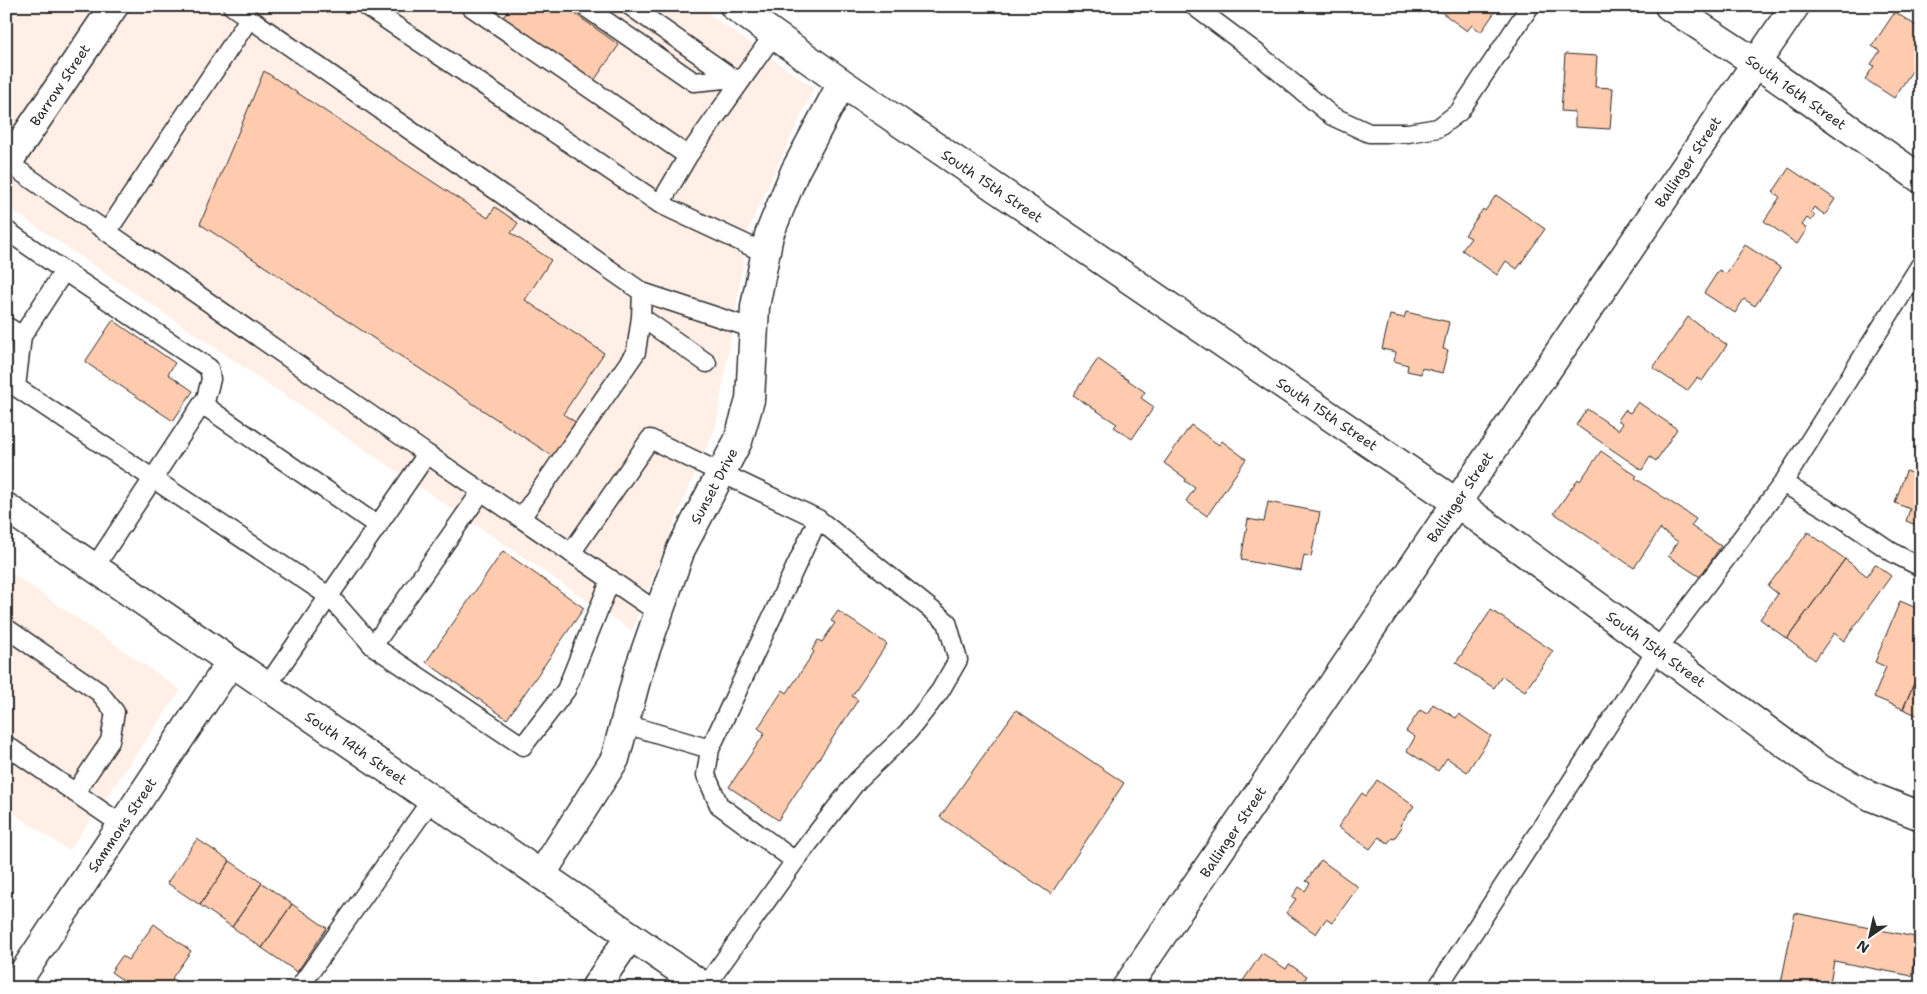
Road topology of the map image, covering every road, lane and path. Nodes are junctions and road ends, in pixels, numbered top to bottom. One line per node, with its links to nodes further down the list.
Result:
1 (114, 6): 18 (street, Barrow Street)
2 (232, 6): 12 (lane)
3 (366, 6): 20 (lane)
4 (470, 6): 17 (lane)
5 (584, 6): 15 (lane)
6 (630, 6): 15 (lane)
7 (1194, 6): 8 (lane)
8 (1530, 6)
9 (1669, 6): 14 (street, South 16th Street)
10 (1795, 6): 14 (street, Ballinger Street)
11 (745, 9): 13 (street, South 15th Street)
12 (249, 19): 22 (lane); 26 (lane)
13 (774, 34): 15 (lane); 16 (street, South 15th Street)
14 (1756, 63): 19 (street, South 16th Street); 38 (street, Ballinger Street)
15 (737, 80): 17 (lane)
16 (842, 83): 23 (street, Sunset Drive); 38 (street, South 15th Street)
17 (688, 156): 20 (lane)
18 (7, 164): 22 (lane)
19 (1921, 179)
20 (660, 204): 23 (lane)
21 (6, 230): 25 (lane)
22 (107, 232): 33 (lane)
23 (765, 253): 29 (street, Sunset Drive)
24 (1921, 264): 36 (lane)
25 (64, 271): 30 (lane); 32 (lane)
26 (642, 292): 27 (lane); 29 (lane)
27 (641, 317): 31 (lane); 40 (lane)
28 (6, 326): 30 (lane)
29 (754, 329): 34 (street, Sunset Drive)
30 (22, 336): 35 (lane)
31 (707, 363)
32 (202, 404): 35 (lane); 42 (lane)
33 (427, 454): 37 (lane); 42 (lane)
34 (721, 472): 41 (lane); 43 (lane); 48 (street, Sunset Drive)
35 (152, 478): 45 (lane); 47 (lane)
36 (1783, 483): 44 (lane); 51 (lane)
37 (481, 492): 40 (lane); 50 (lane)
38 (1456, 503): 51 (street, South 15th Street); 68 (street, Ballinger Street)
39 (6, 507): 45 (street, South 14th Street)
40 (521, 518): 43 (lane)
41 (818, 519): 56 (lane); 61 (lane)
42 (378, 526): 47 (lane)
43 (571, 553): 46 (lane)
44 (1921, 567)
45 (94, 568): 52 (street, South 14th Street)
46 (611, 579): 48 (lane); 50 (lane)
47 (330, 597): 50 (lane); 53 (lane)
48 (659, 612): 54 (street, Sunset Drive)
49 (6, 628): 57 (lane)
50 (373, 646)
51 (1657, 650): 59 (street, South 15th Street); 69 (lane)
52 (231, 662): 53 (street, South 14th Street); 60 (street, Sammons Street)
53 (266, 686): 58 (street, South 14th Street)
54 (625, 724): 56 (lane); 62 (street, Sunset Drive)
55 (6, 745): 57 (lane)
56 (710, 750): 61 (lane)
57 (76, 793): 60 (lane)
58 (432, 799): 62 (street, South 14th Street); 65 (lane)
59 (1921, 816)
60 (122, 825): 64 (street, Sammons Street)
61 (795, 861): 67 (lane)
62 (541, 875): 63 (street, South 14th Street)
63 (630, 936): 66 (street); 67 (street, South 14th Street)
64 (13, 988)
65 (299, 988)
66 (595, 988)
67 (706, 988)
68 (1126, 988)
69 (1436, 988)

